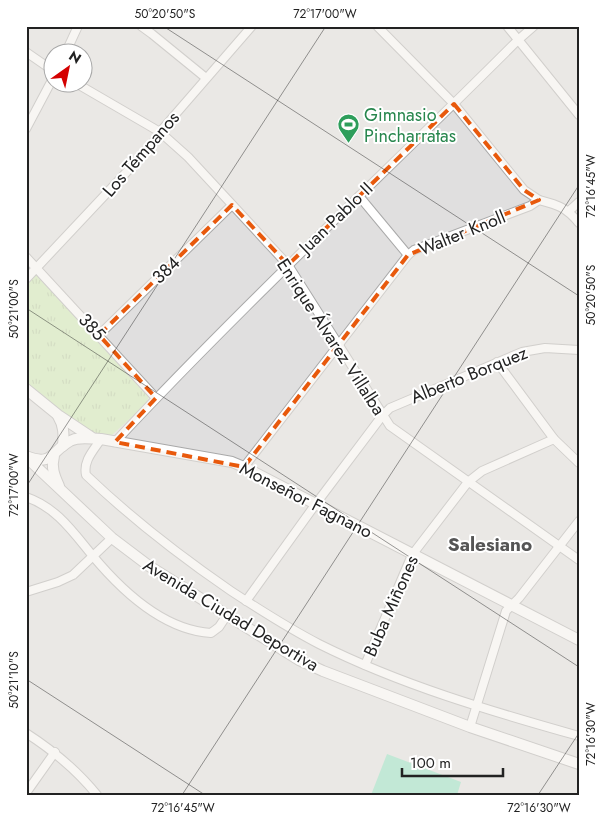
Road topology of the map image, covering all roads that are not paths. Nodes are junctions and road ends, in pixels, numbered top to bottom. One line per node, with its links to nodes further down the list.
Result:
1 (78, 26): 8 (street)
2 (141, 26): 11 (street)
3 (252, 26): 11 (street, Los Témpanos)
4 (377, 26): 14 (street)
5 (507, 26): 7 (street)
6 (534, 26): 7 (street, Juan Pablo II)
7 (518, 40): 14 (street, Juan Pablo II); 15 (street)
8 (71, 42)
9 (26, 52): 10 (street)
10 (42, 63)
11 (206, 78): 17 (street, Los Témpanos)
12 (46, 92): 16 (street)
13 (91, 92): 17 (street, Enrique Álvarez Villalba)
14 (454, 104): 18 (street, Juan Pablo II); 19 (street)
15 (579, 115)
16 (26, 129)
17 (160, 132): 21 (street, Enrique Álvarez Villalba); 27 (street, Los Témpanos)
18 (359, 196): 24 (street); 26 (street, Juan Pablo II)
19 (539, 200): 22 (street); 24 (street, Walter Knoll)
20 (579, 202): 22 (street)
21 (232, 205): 26 (street, Enrique Álvarez Villalba); 29 (street, 384)
22 (569, 211): 23 (street)
23 (579, 223)
24 (408, 255): 30 (street, Walter Knoll)
25 (26, 257): 27 (street, 385)
26 (288, 266): 30 (street, Enrique Álvarez Villalba); 34 (street, Juan Pablo II)
27 (36, 268): 28 (street, Los Témpanos); 29 (street, 385)
28 (26, 279)
29 (99, 335): 34 (street, 385)
30 (338, 346): 36 (street, Enrique Álvarez Villalba); 44 (street, Walter Knoll)
31 (579, 350): 32 (street, Alberto Borquez)
32 (496, 362): 36 (street, Alberto Borquez); 38 (street)
33 (26, 389): 35 (street, Monseñor Fagnano)
34 (156, 398): 39 (street, Juan Pablo II)
35 (58, 415): 37 (street, Monseñor Fagnano); 40 (street)
36 (382, 416): 45 (street, Enrique Álvarez Villalba); 48 (street, Alberto Borquez)
37 (98, 439): 39 (street, Monseñor Fagnano); 40 (street); 56 (street, Avenida Ciudad Deportiva)
38 (554, 439): 43 (street); 45 (street, Buba Miñones)
39 (115, 442): 44 (street, Monseñor Fagnano)
40 (63, 446): 41 (street)
41 (54, 456): 42 (street); 46 (street)
42 (26, 457): 46 (street, Avenida Ciudad Deportiva)
43 (579, 463)
44 (244, 466): 48 (street, Monseñor Fagnano)
45 (468, 482): 51 (street, Enrique Álvarez Villalba); 52 (street, Buba Miñones)
46 (61, 491): 50 (street, Avenida Ciudad Deportiva)
47 (26, 497): 53 (street)
48 (315, 505): 52 (street, Monseñor Fagnano); 56 (street, Alberto Borquez)
49 (579, 521): 51 (street)
50 (112, 538): 53 (street); 58 (street, Avenida Ciudad Deportiva)
51 (558, 545): 54 (street, Enrique Álvarez Villalba); 57 (street)
52 (412, 555): 57 (street, Monseñor Fagnano); 60 (street, Buba Miñones)
53 (93, 556): 55 (street); 58 (street)
54 (579, 560)
55 (26, 592)
56 (246, 601): 60 (street, Avenida Ciudad Deportiva)
57 (510, 605): 59 (street, Monseñor Fagnano); 61 (street)
58 (227, 615): 62 (street, Avenida Ciudad Deportiva)
59 (579, 640)
60 (365, 665): 61 (street, Avenida Ciudad Deportiva)
61 (476, 707): 62 (street); 64 (street, Avenida Ciudad Deportiva)
62 (470, 727): 66 (street, Avenida Ciudad Deportiva)
63 (26, 733): 65 (street)
64 (579, 736)
65 (55, 752): 67 (street); 68 (street)
66 (579, 764)
67 (26, 793)
68 (97, 795)

